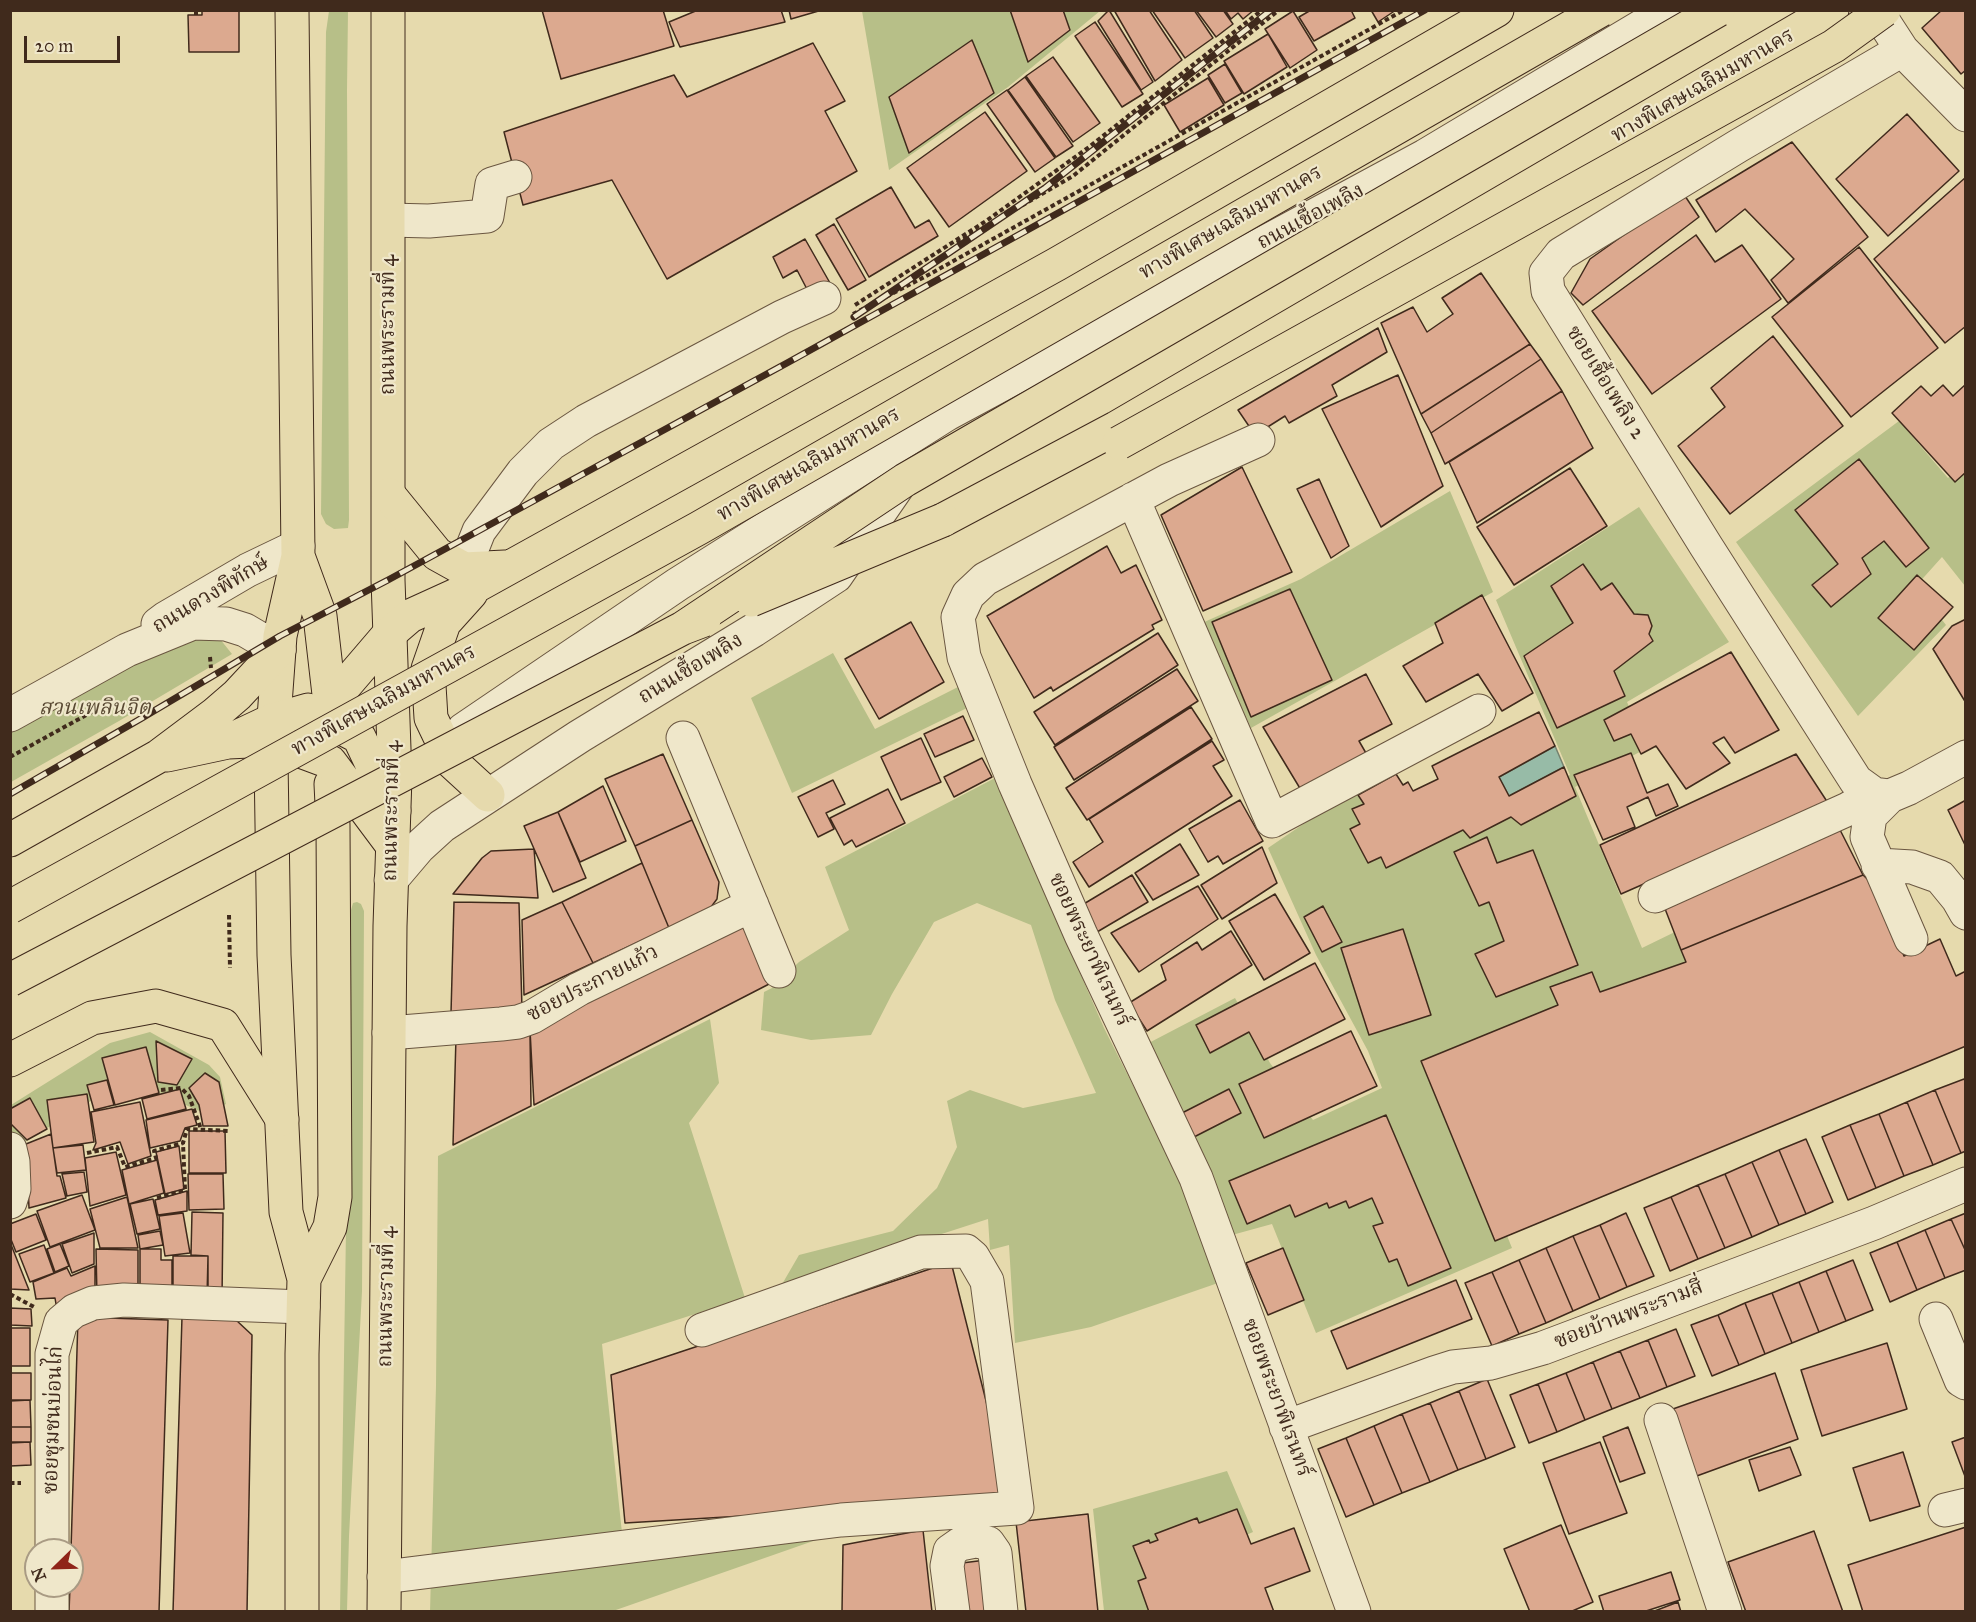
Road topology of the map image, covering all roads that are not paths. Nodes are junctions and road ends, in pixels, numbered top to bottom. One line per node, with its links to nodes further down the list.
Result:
1 (292, 10): 19 (main road)
2 (388, 10): 13 (main road, ถนนพระรามที่ 4)
3 (1497, 10): 21 (main road)
4 (1601, 10): 44 (main road, ทางพิเศษเฉลิมมหานคร, bridge)
5 (1669, 10): 15 (street, ถนนเชื้อเพลิง)
6 (1718, 10): 22 (main road, ทางพิเศษเฉลิมมหานคร, bridge)
7 (1832, 10): 22 (main road, ทางพิเศษเฉลิมมหานคร, bridge)
8 (1876, 10): 10 (street)
9 (1884, 10): 20 (main road, bridge)
10 (1902, 50): 11 (street); 37 (street, ซอยเชื้อเพลิง 2)
11 (1965, 115)
12 (515, 177): 13 (street)
13 (389, 220): 17 (main road, ถนนพระรามที่ 4)
14 (836, 307): 21 (street)
15 (947, 414): 20 (street, ถนนเชื้อเพลิง); 31 (street, ถนนเชื้อเพลิง)
16 (1258, 440): 18 (street, ซอยพระยาพิเรนทร์)
17 (389, 495): 21 (main road); 23 (main road, ถนนพระรามที่ 4)
18 (1133, 499): 26 (street); 60 (street, ซอยพระยาพิเรนทร์)
19 (298, 551): 24 (street, ถนนดวงพิทักษ์); 25 (main road); 27 (main road)
20 (836, 576): 36 (street, ถนนเชื้อเพลิง)
21 (470, 578): 23 (main road); 31 (main road)
22 (683, 628): 48 (main road, ทางพิเศษเฉลิมมหานคร, bridge)
23 (389, 634): 27 (main road); 35 (main road, ถนนพระรามที่ 4)
24 (127, 650): 25 (street, ถนนดวงพิทักษ์); 28 (street, ถนนดวงพิทักษ์)
25 (279, 650): 29 (main road); 32 (main road)
26 (1479, 711)
27 (330, 712): 29 (main road); 34 (main road); 35 (main road)
28 (10, 715)
29 (272, 730): 32 (main road); 34 (main road); 51 (main road)
30 (683, 738): 43 (street)
31 (443, 744): 35 (street, ถนนเชื้อเพลิง); 36 (main road)
32 (159, 756): 39 (main road)
33 (1965, 757): 37 (street)
34 (330, 762): 35 (main road); 38 (main road)
35 (383, 795): 38 (main road); 41 (main road, ถนนพระรามที่ 4)
36 (488, 795): 41 (street, ถนนเชื้อเพลิง)
37 (1882, 795): 40 (street); 42 (street)
38 (333, 825): 55 (main road)
39 (10, 840)
40 (1878, 865): 45 (street); 46 (street)
41 (392, 880): 49 (main road, ถนนพระรามที่ 4)
42 (1655, 896)
43 (752, 905): 47 (street); 49 (street, ซอยประกายแก้ว)
44 (10, 907)
45 (1965, 913)
46 (1911, 939)
47 (779, 971)
48 (10, 980)
49 (389, 1033): 62 (main road, ถนนพระรามที่ 4)
50 (10, 1060): 51 (main road)
51 (282, 1119): 55 (main road)
52 (10, 1149): 54 (street)
53 (1965, 1184): 60 (street, ซอยบ้านพระรามสี่)
54 (10, 1202)
55 (303, 1293): 61 (street, ซอยชุมชนบ่อนไก่); 63 (main road)
56 (1936, 1319): 58 (street)
57 (702, 1330): 62 (street)
58 (1965, 1383)
59 (1661, 1420): 68 (street)
60 (1286, 1427): 67 (street, ซอยพระยาพิเรนทร์)
61 (51, 1538)
62 (384, 1577): 64 (main road, ถนนพระรามที่ 4)
63 (302, 1611)
64 (384, 1611)
65 (953, 1611): 66 (street)
66 (1000, 1611)
67 (1354, 1611)
68 (1725, 1611)

